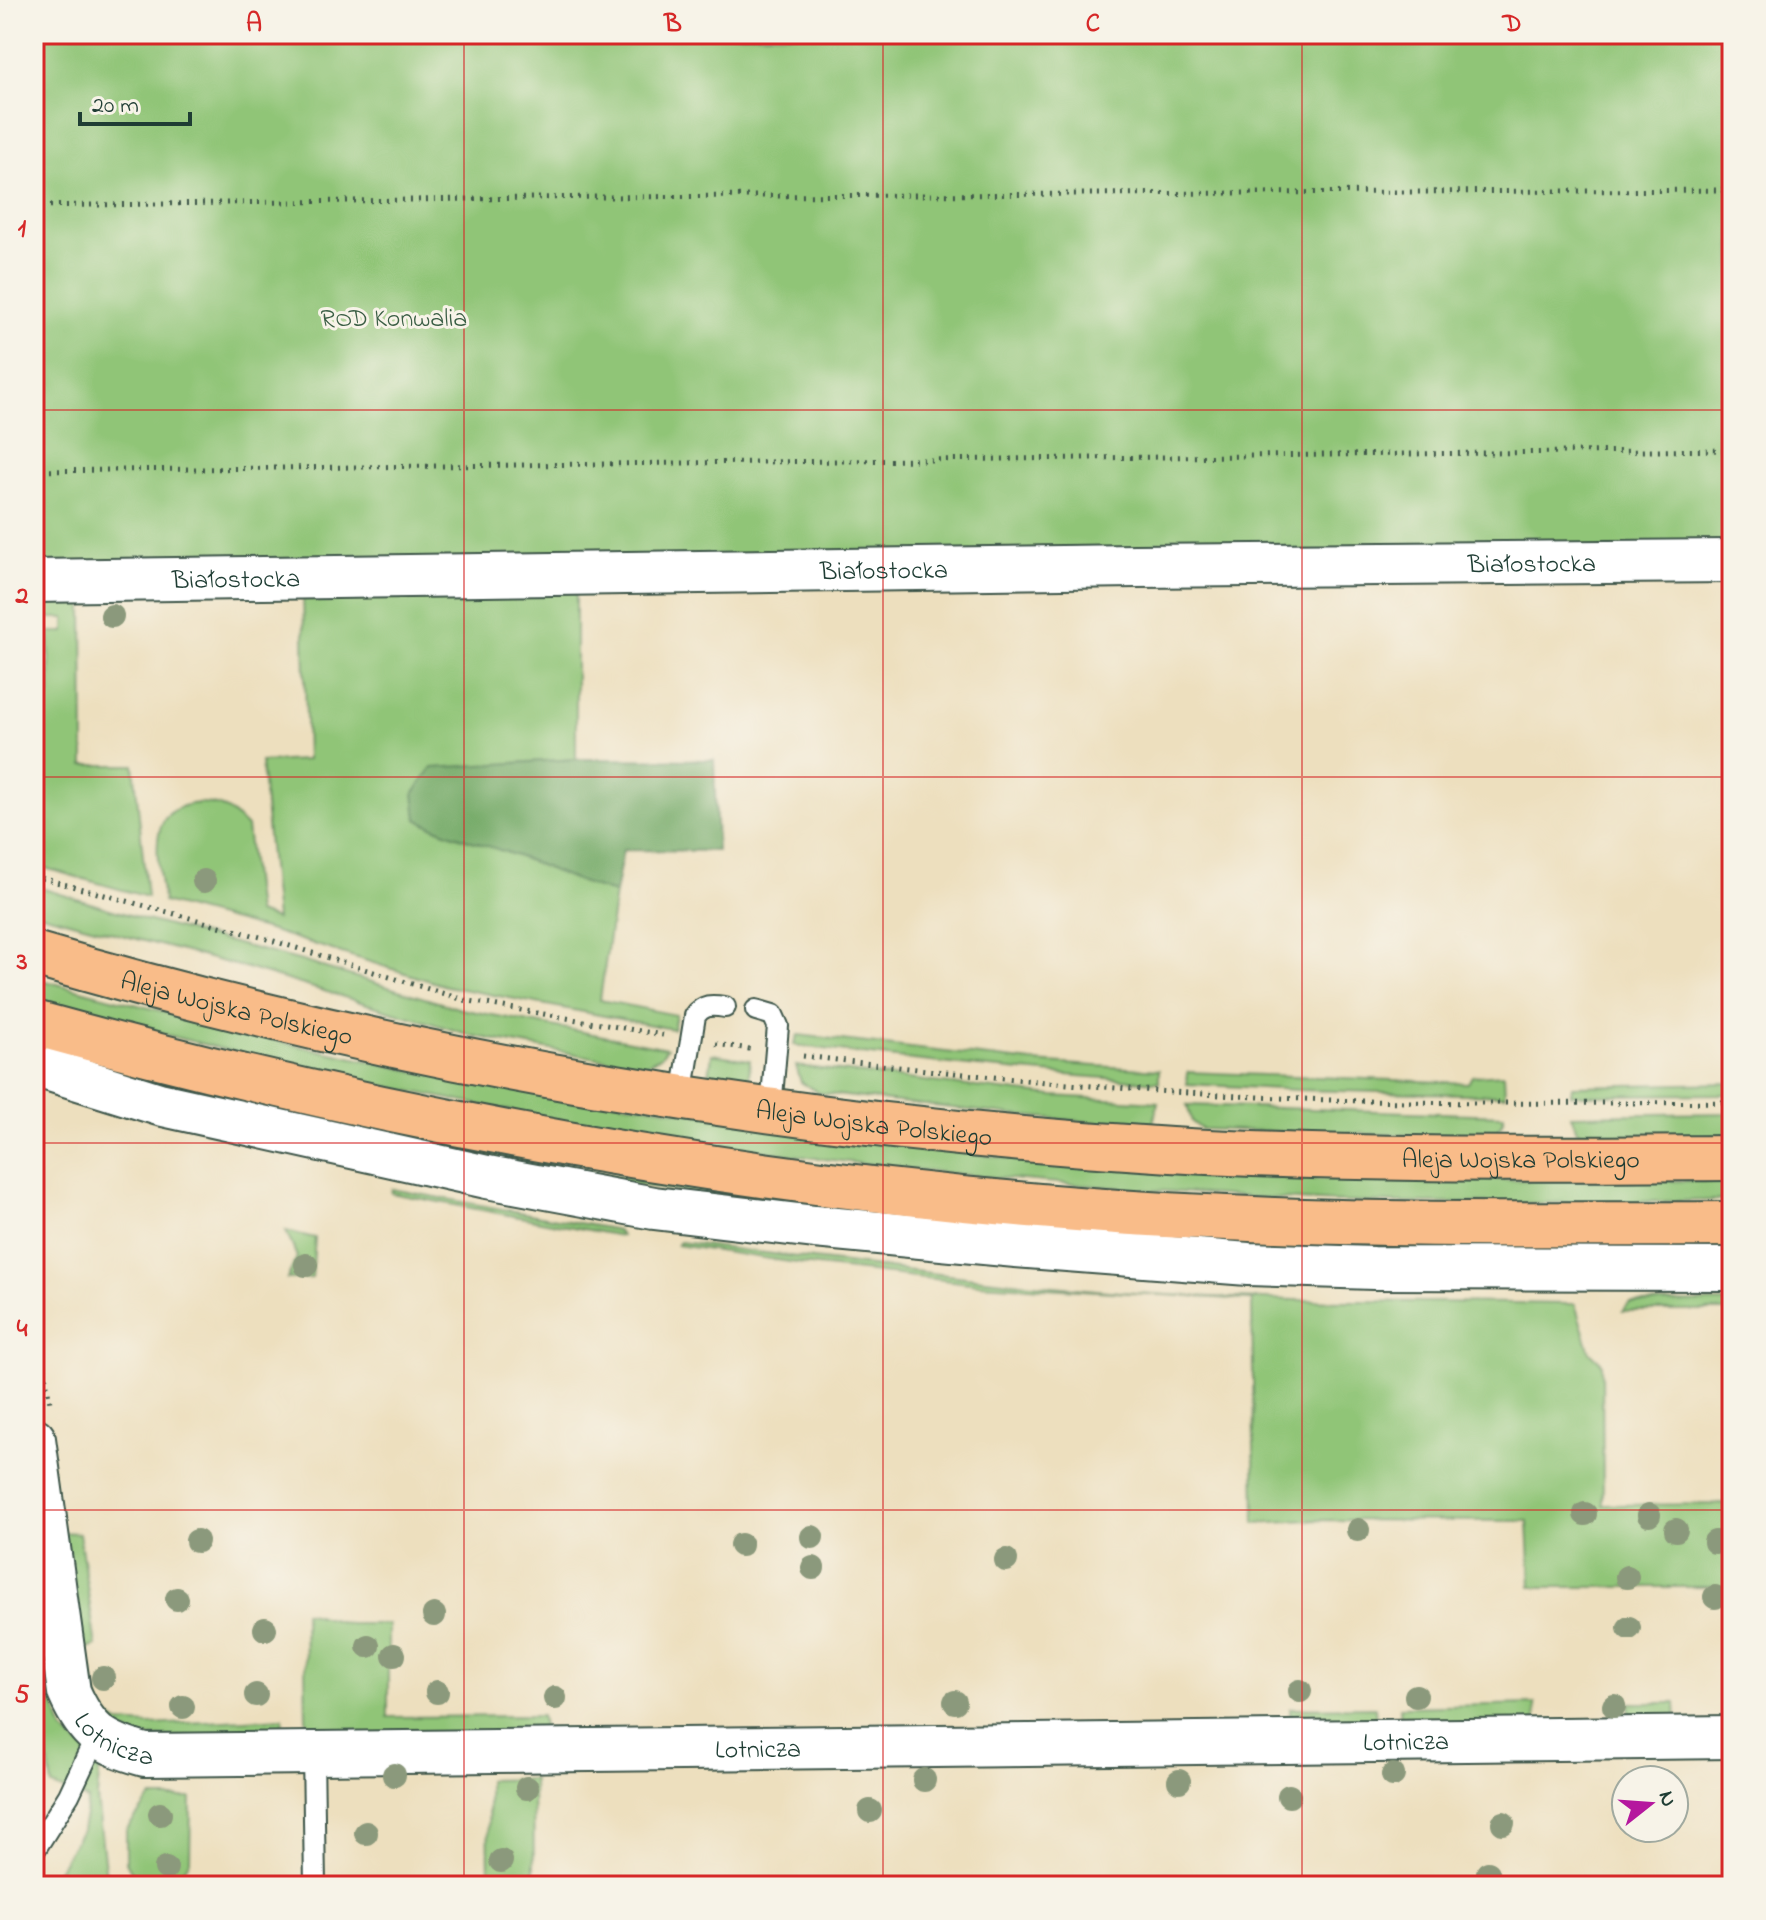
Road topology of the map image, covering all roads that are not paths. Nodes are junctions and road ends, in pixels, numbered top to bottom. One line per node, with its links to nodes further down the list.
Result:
1 (1732, 561): 2 (street, Białostocka)
2 (34, 581)
3 (34, 954): 8 (main road, Aleja Wojska Polskiego)
4 (725, 1007): 8 (lane)
5 (756, 1010): 9 (lane)
6 (34, 1023): 11 (main road)
7 (34, 1068): 12 (street)
8 (682, 1096): 9 (main road, Aleja Wojska Polskiego)
9 (771, 1109): 10 (main road, Aleja Wojska Polskiego)
10 (1732, 1158)
11 (1732, 1224)
12 (1732, 1269)
13 (42, 1422): 14 (street, Lotnicza)
14 (97, 1735): 16 (street, Lotnicza); 17 (lane)
15 (1732, 1737): 16 (street, Lotnicza)
16 (313, 1752): 18 (lane)
17 (34, 1850)
18 (315, 1886)

